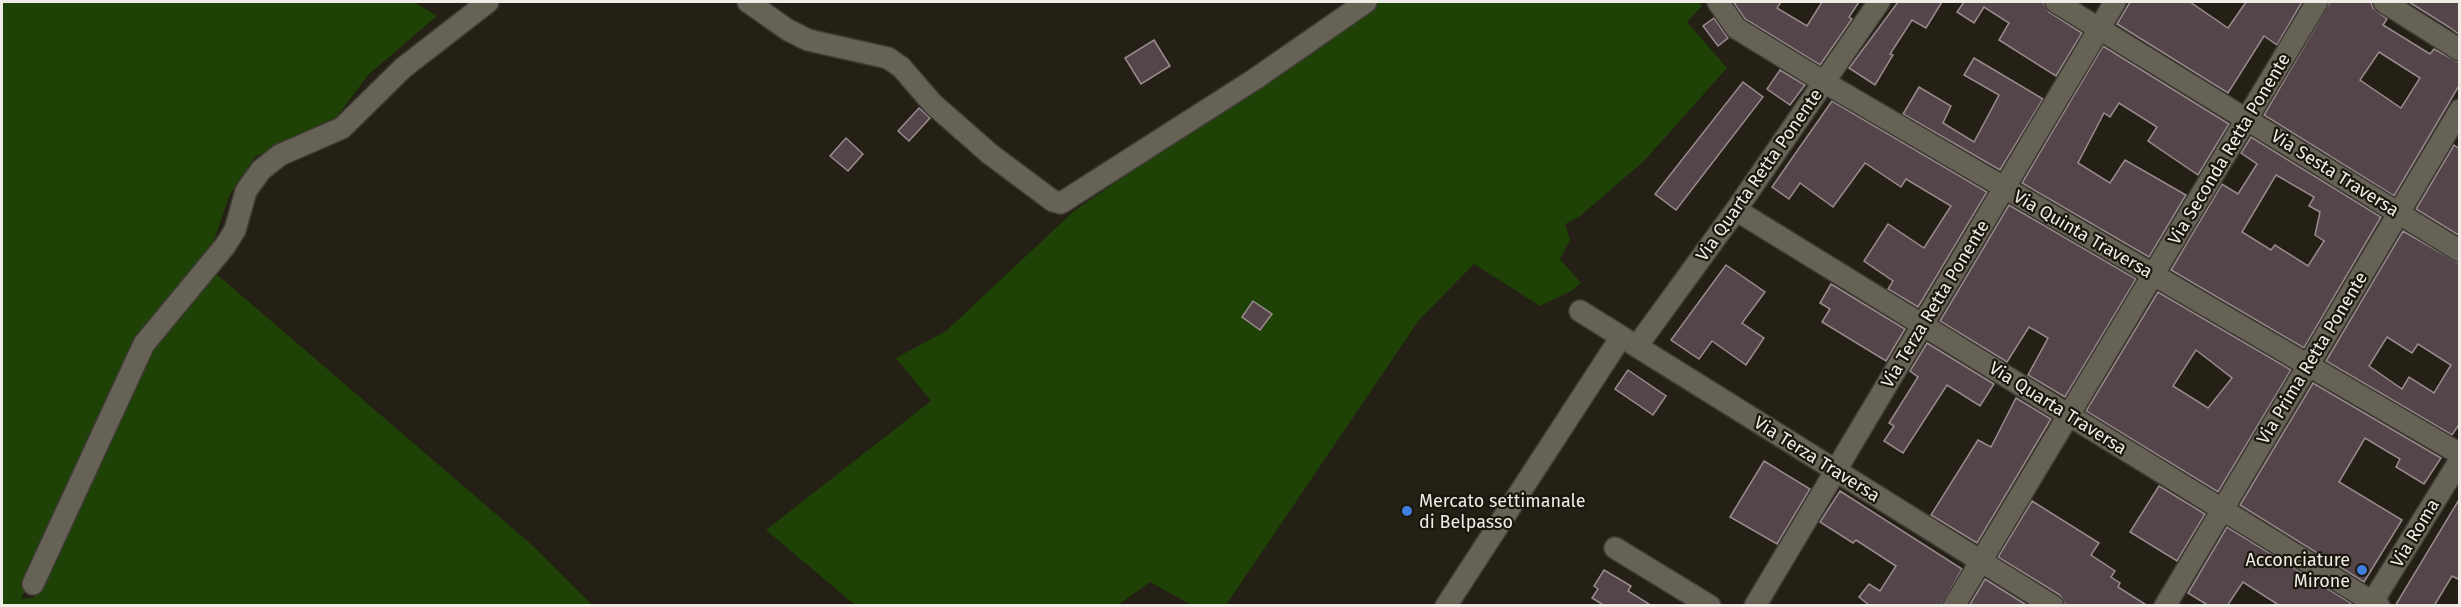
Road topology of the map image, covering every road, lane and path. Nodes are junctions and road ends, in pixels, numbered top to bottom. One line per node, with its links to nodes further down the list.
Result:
1 (488, 2): 31 (street)
2 (748, 2): 3 (street)
3 (1366, 2)
4 (1718, 2): 12 (street, Via Quinta Traversa)
5 (1879, 2): 12 (street, Via Quarta Retta Ponente)
6 (2056, 2): 10 (street, Via Sesta Traversa)
7 (2115, 2): 10 (street, Via Terza Retta Ponente)
8 (2318, 2): 14 (street, Via Seconda Retta Ponente)
9 (2384, 2): 11 (street)
10 (2099, 28): 14 (street, Via Sesta Traversa); 15 (street, Via Terza Retta Ponente)
11 (2460, 50)
12 (1824, 82): 15 (street, Via Quinta Traversa); 16 (street, Via Quarta Retta Ponente)
13 (2460, 110): 17 (street, Via Prima Retta Ponente)
14 (2247, 119): 17 (street, Via Sesta Traversa); 19 (street, Via Seconda Retta Ponente)
15 (2004, 187): 19 (street, Via Quinta Traversa); 21 (street, Via Terza Retta Ponente)
16 (1736, 210): 21 (street, Via Quarta Traversa); 22 (street, Via Quarta Retta Ponente)
17 (2398, 213): 18 (street, Via Sesta Traversa); 23 (street, Via Prima Retta Ponente)
18 (2460, 250)
19 (2153, 275): 23 (street, Via Quinta Traversa); 24 (street, Via Seconda Retta Ponente)
20 (1580, 311): 22 (street, Via Terza Traversa)
21 (1922, 324): 24 (street, Via Quarta Traversa); 27 (street, Via Terza Retta Ponente)
22 (1629, 342): 27 (street, Via Terza Traversa); 33 (street, Via Quarta Retta Ponente)
23 (2308, 366): 25 (street, Via Quinta Traversa); 28 (street, Via Prima Retta Ponente)
24 (2069, 415): 28 (street, Via Quarta Traversa); 30 (street, Via Seconda Retta Ponente)
25 (2460, 454)
26 (2460, 460): 32 (street, Via Roma)
27 (1835, 471): 30 (street, Via Terza Traversa); 35 (street, Via Terza Retta Ponente)
28 (2222, 509): 32 (street, Via Quarta Traversa); 38 (street, Via Prima Retta Ponente)
29 (1615, 548): 34 (street)
30 (1981, 561): 36 (street, Via Seconda Retta Ponente); 37 (street, Via Terza Traversa)
31 (33, 584)
32 (2374, 604)
33 (1446, 606)
34 (1710, 606)
35 (1755, 606)
36 (1954, 606)
37 (2054, 606)
38 (2165, 606)

